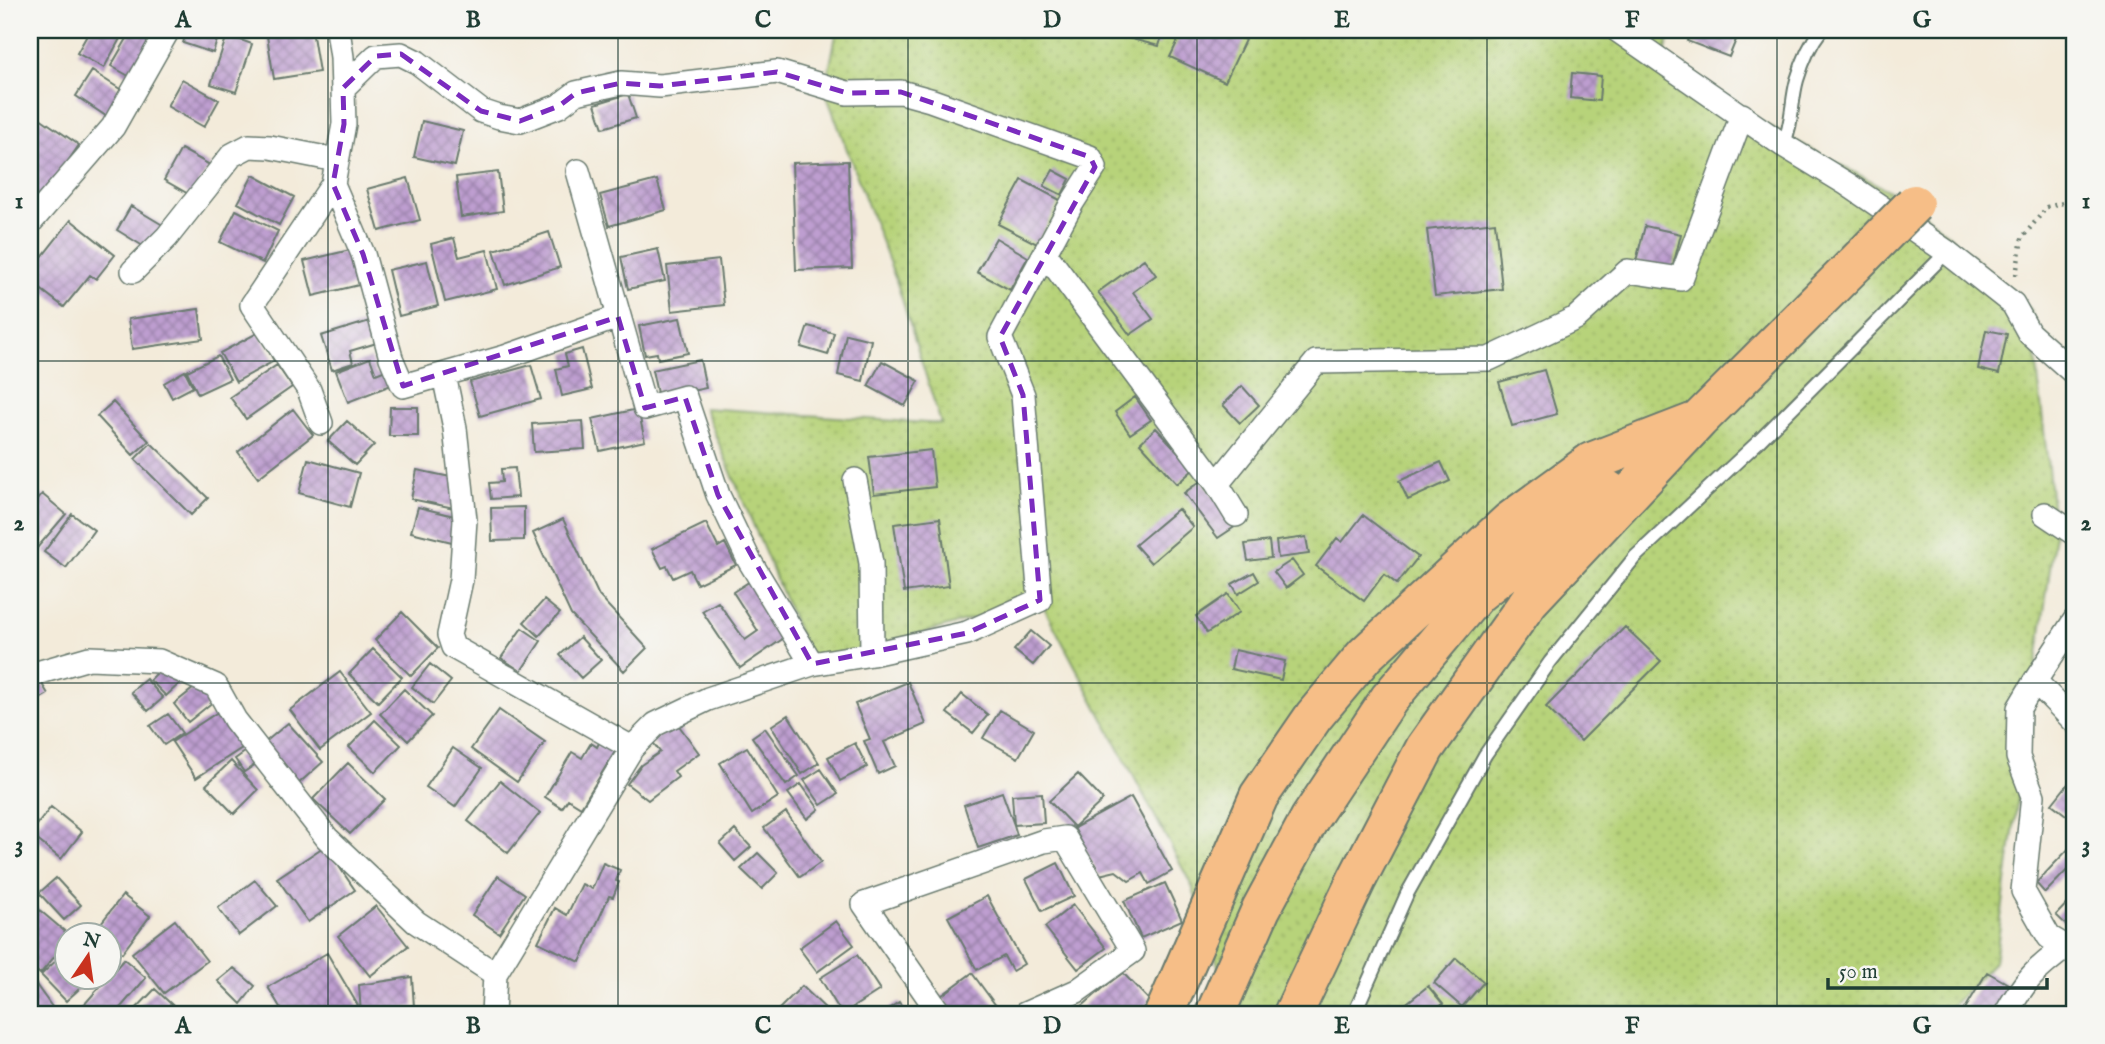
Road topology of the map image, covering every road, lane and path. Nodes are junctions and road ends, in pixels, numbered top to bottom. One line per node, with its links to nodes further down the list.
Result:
1 (168, 30): 13 (street)
2 (338, 30): 5 (street)
3 (1617, 30): 6 (street)
4 (1821, 30): 7 (lane)
5 (343, 88): 8 (street); 15 (street)
6 (1742, 115): 7 (street); 24 (street)
7 (1783, 145): 14 (street)
8 (336, 160): 10 (street); 16 (street)
9 (578, 171): 18 (street)
10 (333, 184): 20 (street); 22 (street)
11 (2075, 200): 17 (path)
12 (1914, 204): 21 (highway, bridge)
13 (30, 223)
14 (1947, 252): 17 (street); 43 (lane)
15 (1045, 253): 24 (street); 29 (street)
16 (133, 271)
17 (2013, 304): 19 (street)
18 (618, 317): 20 (street); 30 (street)
19 (2075, 374)
20 (444, 375): 34 (street)
21 (1699, 421): 40 (highway); 41 (highway); 42 (highway)
22 (321, 423)
23 (855, 480): 29 (street)
24 (1217, 484): 26 (street)
25 (2045, 514): 27 (street)
26 (1236, 515)
27 (2075, 534)
28 (2075, 620): 32 (street)
29 (872, 654): 30 (street)
30 (812, 664): 34 (street)
31 (30, 676): 36 (street)
32 (2035, 681): 33 (street); 35 (street)
33 (2075, 722)
34 (632, 748): 36 (street)
35 (2071, 946): 44 (street)
36 (495, 974): 37 (street)
37 (493, 1014)
38 (940, 1014): 39 (street)
39 (1025, 1014)
40 (1164, 1014)
41 (1215, 1014)
42 (1293, 1014)
43 (1354, 1014)
44 (2006, 1014)

